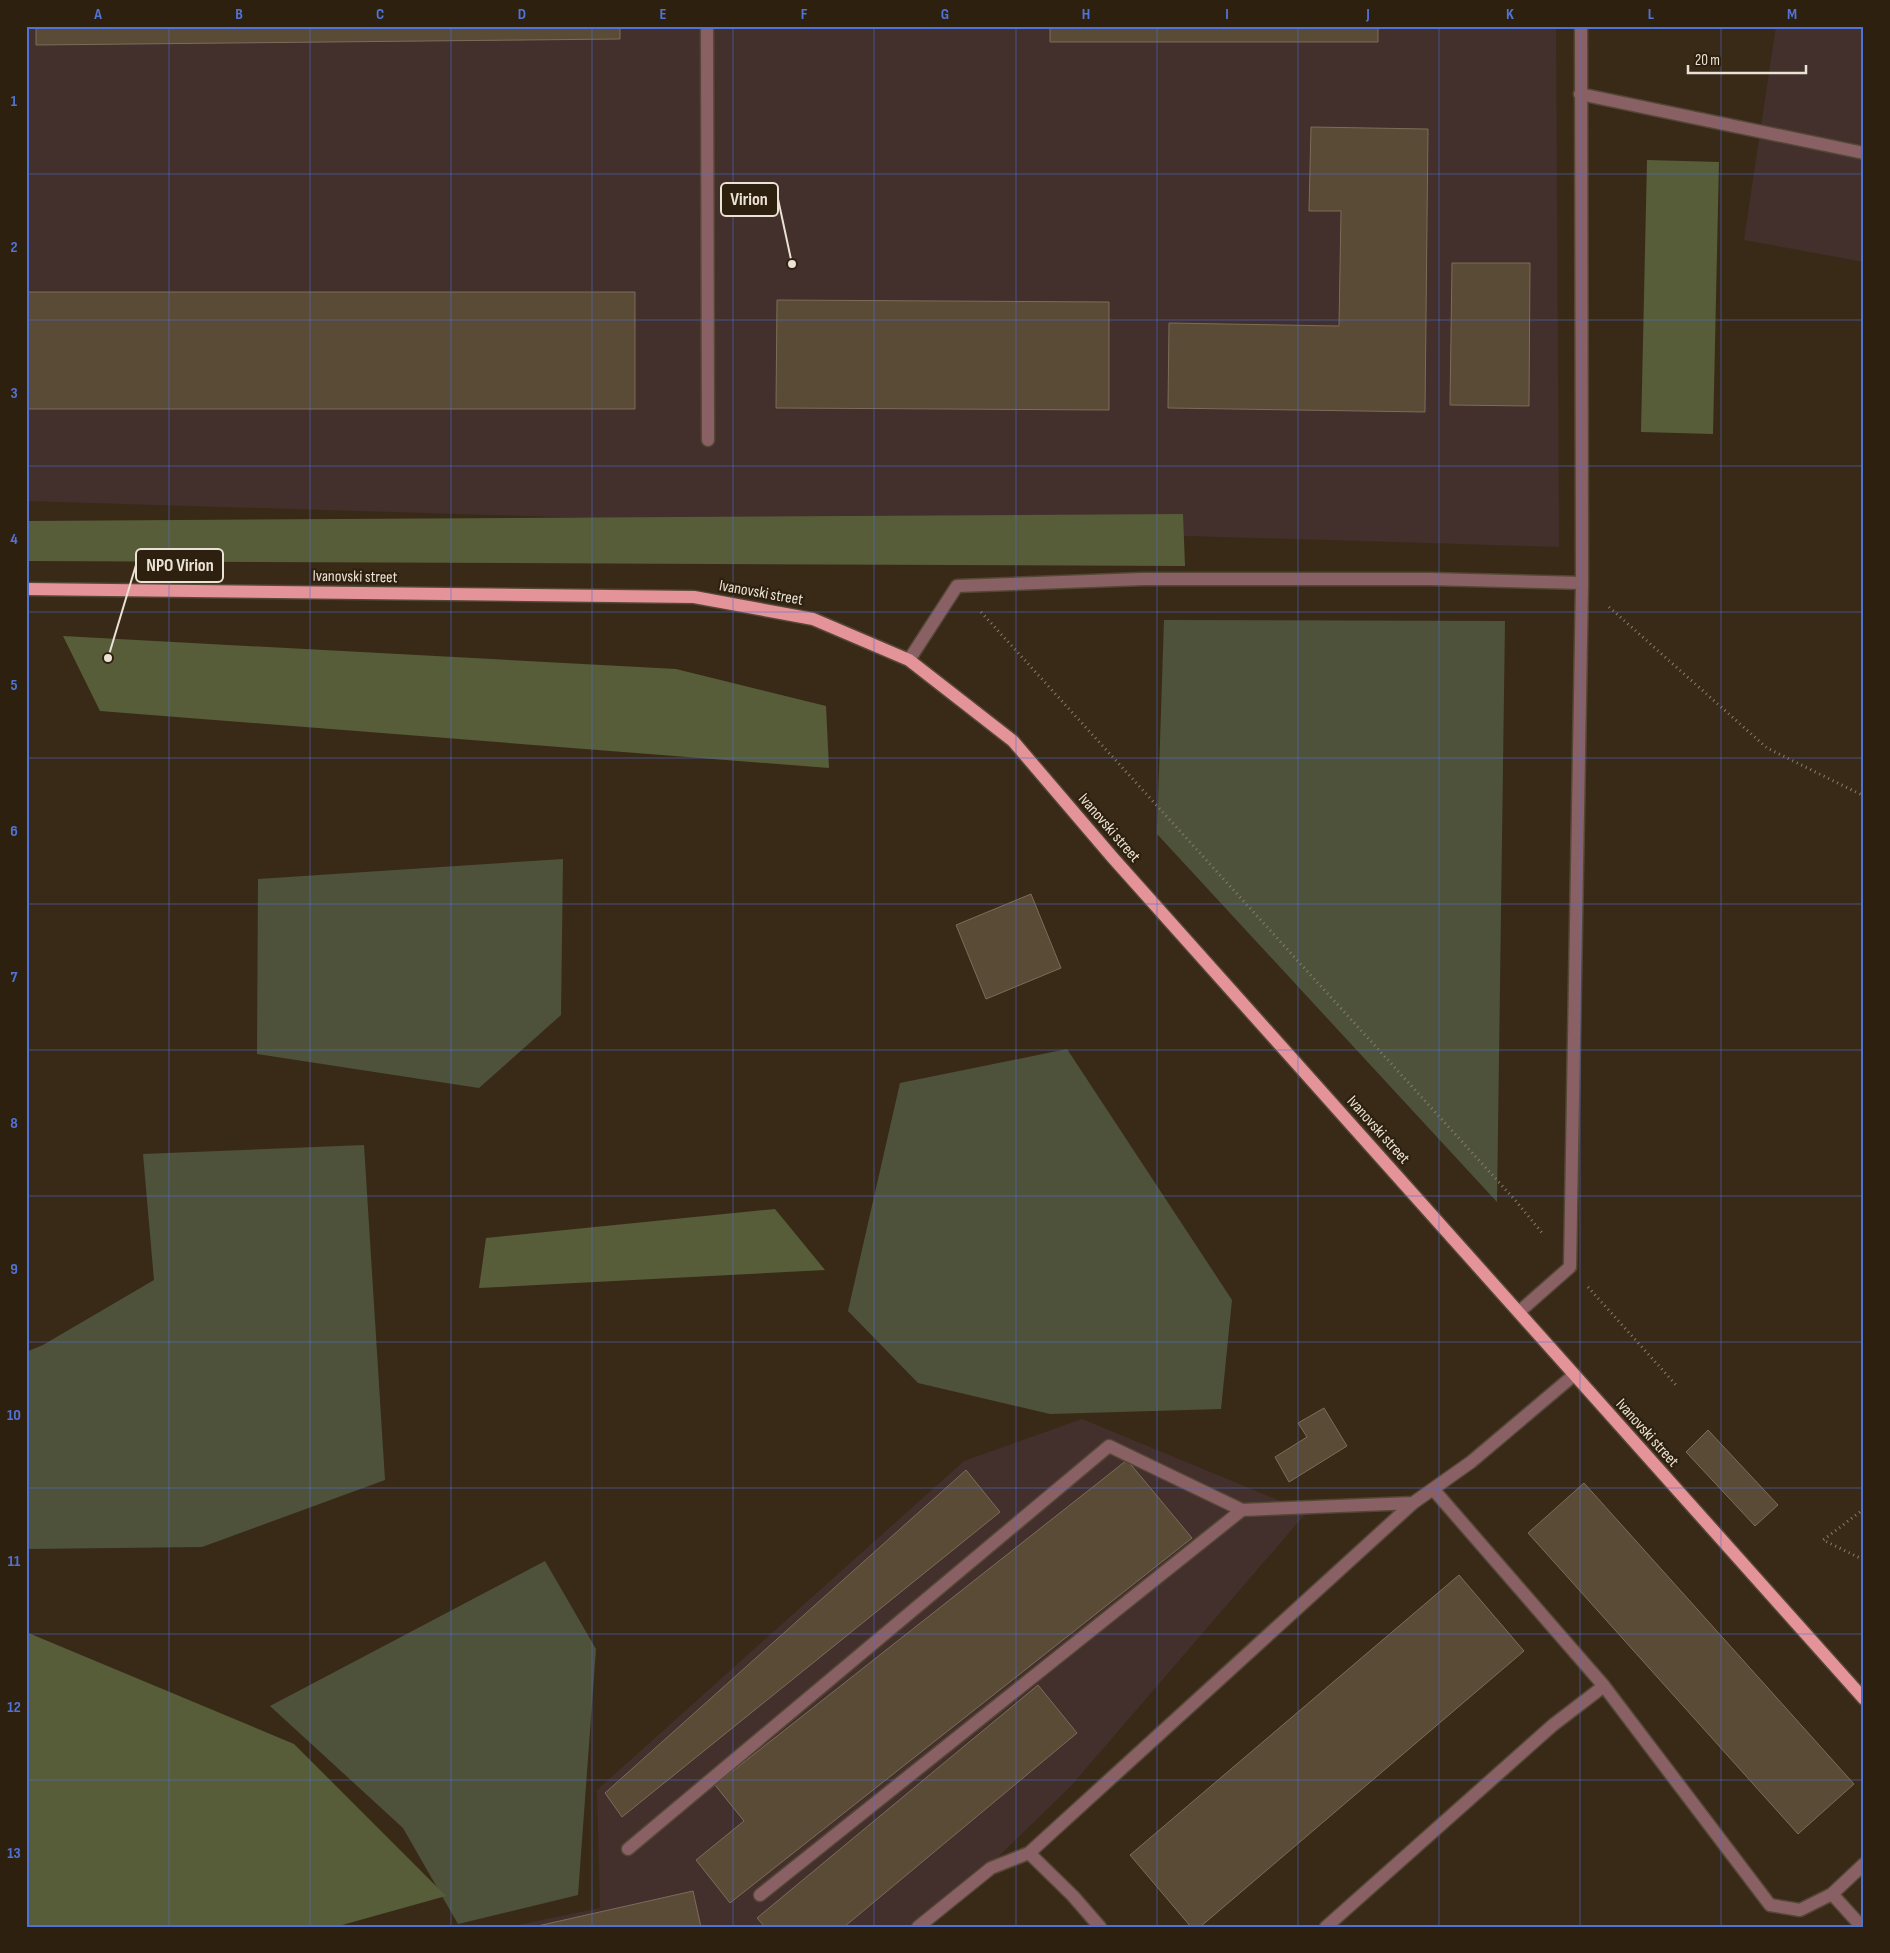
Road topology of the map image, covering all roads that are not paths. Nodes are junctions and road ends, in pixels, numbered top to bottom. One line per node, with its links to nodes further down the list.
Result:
1 (707, 26): 5 (street)
2 (1581, 26): 3 (street)
3 (1580, 94): 4 (street); 6 (street)
4 (1864, 153)
5 (708, 440)
6 (1582, 583): 8 (street); 9 (street)
7 (26, 589): 8 (main road, Ivanovski street)
8 (909, 660): 9 (main road, Ivanovski street)
9 (1519, 1312): 10 (main road, Ivanovski street)
10 (1574, 1375): 11 (street); 15 (main road, Ivanovski street)
11 (1433, 1488): 12 (street); 14 (street)
12 (1413, 1503): 13 (street); 17 (street)
13 (1242, 1510): 16 (street); 20 (street)
14 (1604, 1686): 19 (street); 23 (street)
15 (1864, 1699)
16 (628, 1849)
17 (1029, 1853): 21 (street); 22 (street)
18 (1864, 1864): 19 (street)
19 (1832, 1894): 24 (street)
20 (760, 1895)
21 (918, 1927)
22 (1100, 1927)
23 (1326, 1927)
24 (1862, 1927)

